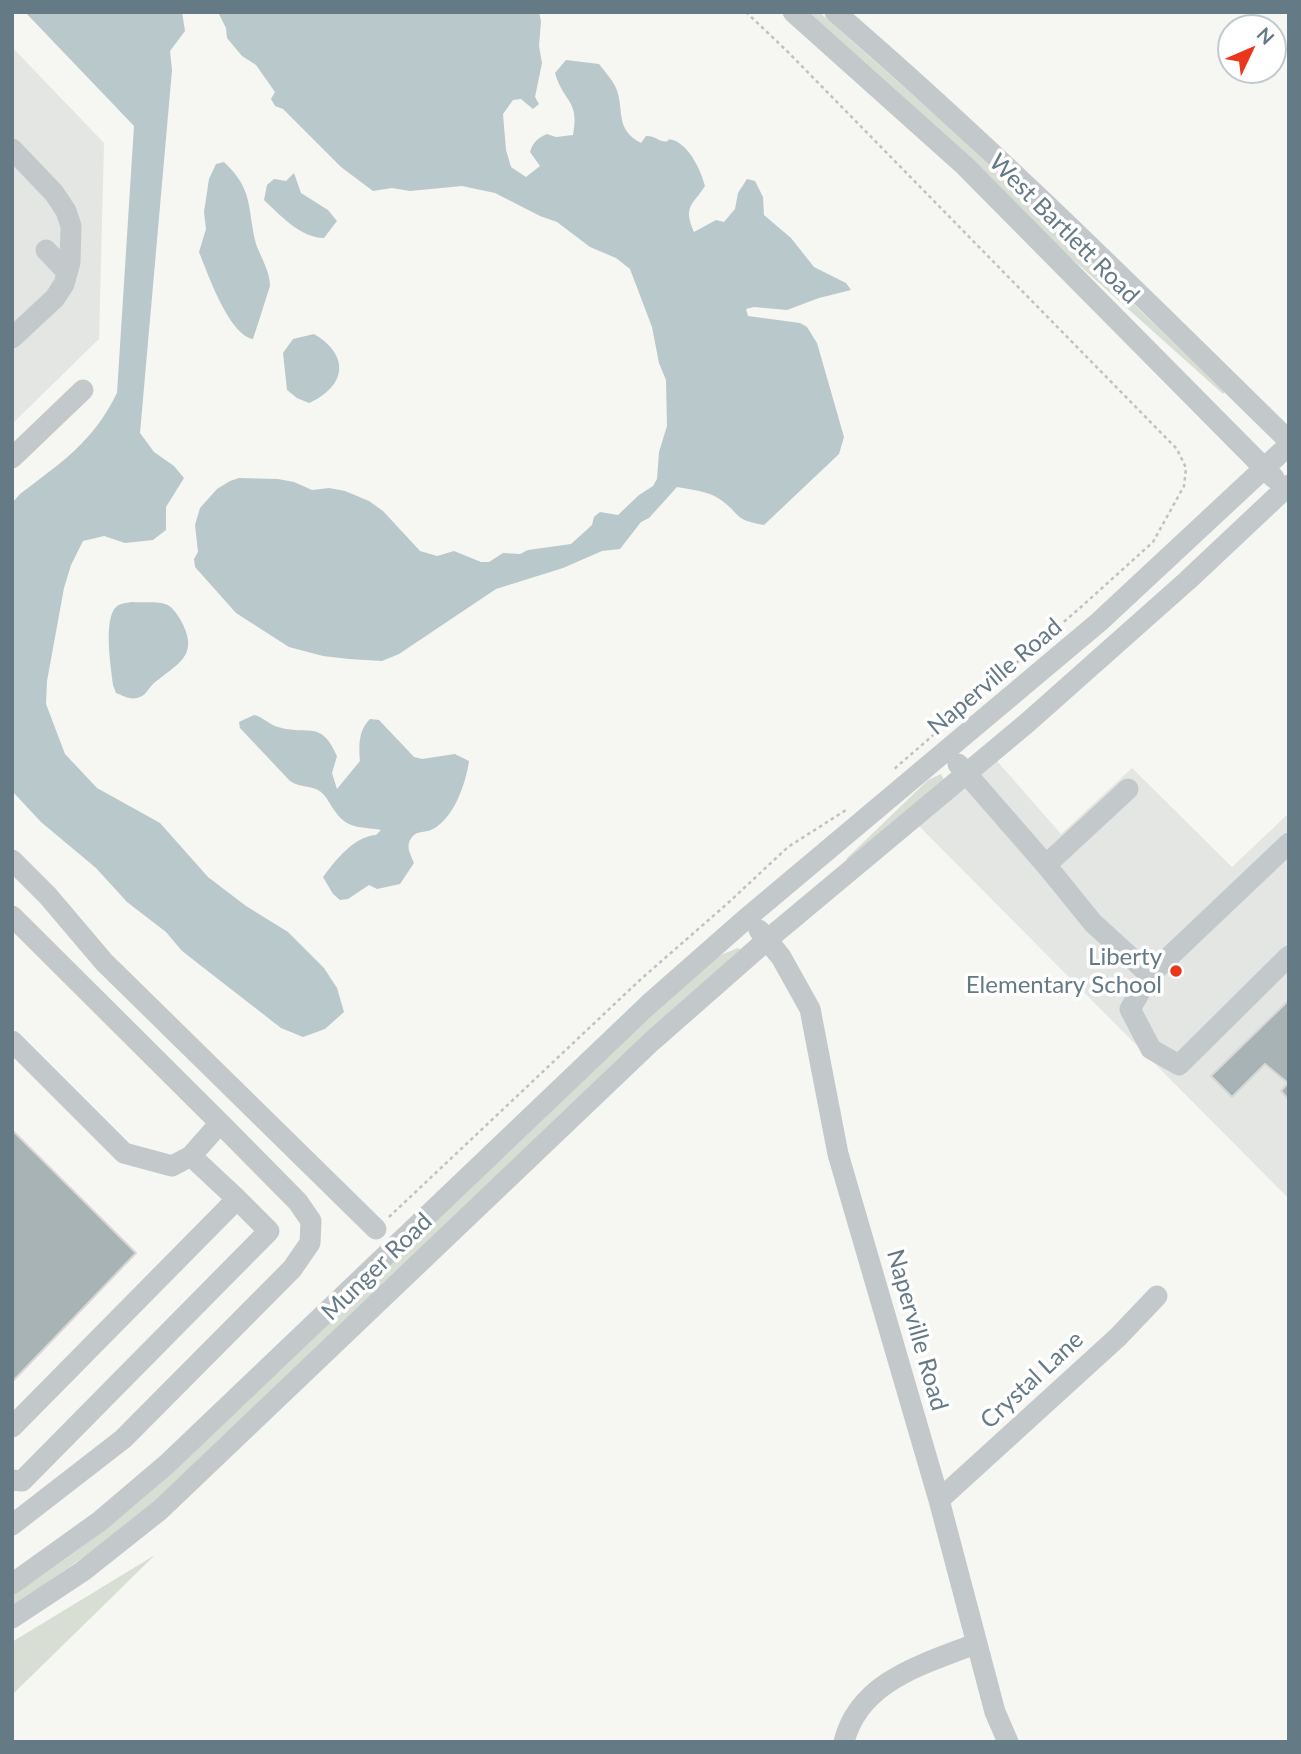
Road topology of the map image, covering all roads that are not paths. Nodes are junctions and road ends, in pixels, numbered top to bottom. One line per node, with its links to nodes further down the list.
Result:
1 (793, 12): 10 (street, West Bartlett Road)
2 (835, 12): 8 (street, West Bartlett Road)
3 (14, 153): 5 (street)
4 (46, 250): 5 (street)
5 (67, 272): 6 (street)
6 (12, 338)
7 (83, 390): 9 (street)
8 (1289, 443): 10 (street, Naperville Road)
9 (12, 458)
10 (1264, 468): 11 (street, West Bartlett Road); 12 (street, Naperville Road)
11 (1287, 489): 13 (street)
12 (947, 752): 13 (street); 19 (street, Naperville Road)
13 (966, 775): 17 (street); 20 (street)
14 (1128, 789): 17 (street)
15 (1289, 843): 22 (street)
16 (12, 860): 27 (street)
17 (1046, 864): 22 (street)
18 (12, 916): 24 (street)
19 (748, 917): 20 (street, Naperville Road); 33 (street, Munger Road)
20 (767, 940): 31 (street, Naperville Road); 34 (street, Munger Road)
21 (1289, 956): 22 (street)
22 (1150, 975)
23 (12, 1041): 25 (street)
24 (220, 1123): 25 (street); 32 (street)
25 (191, 1156): 26 (street)
26 (237, 1199): 29 (street); 30 (street)
27 (376, 1229)
28 (1157, 1296): 31 (street, Crystal Lane)
29 (12, 1427)
30 (12, 1480)
31 (939, 1500): 35 (street, Naperville Road)
32 (12, 1525)
33 (12, 1584)
34 (12, 1618)
35 (975, 1644): 36 (street); 37 (street, Naperville Road)
36 (844, 1742)
37 (1008, 1742)

